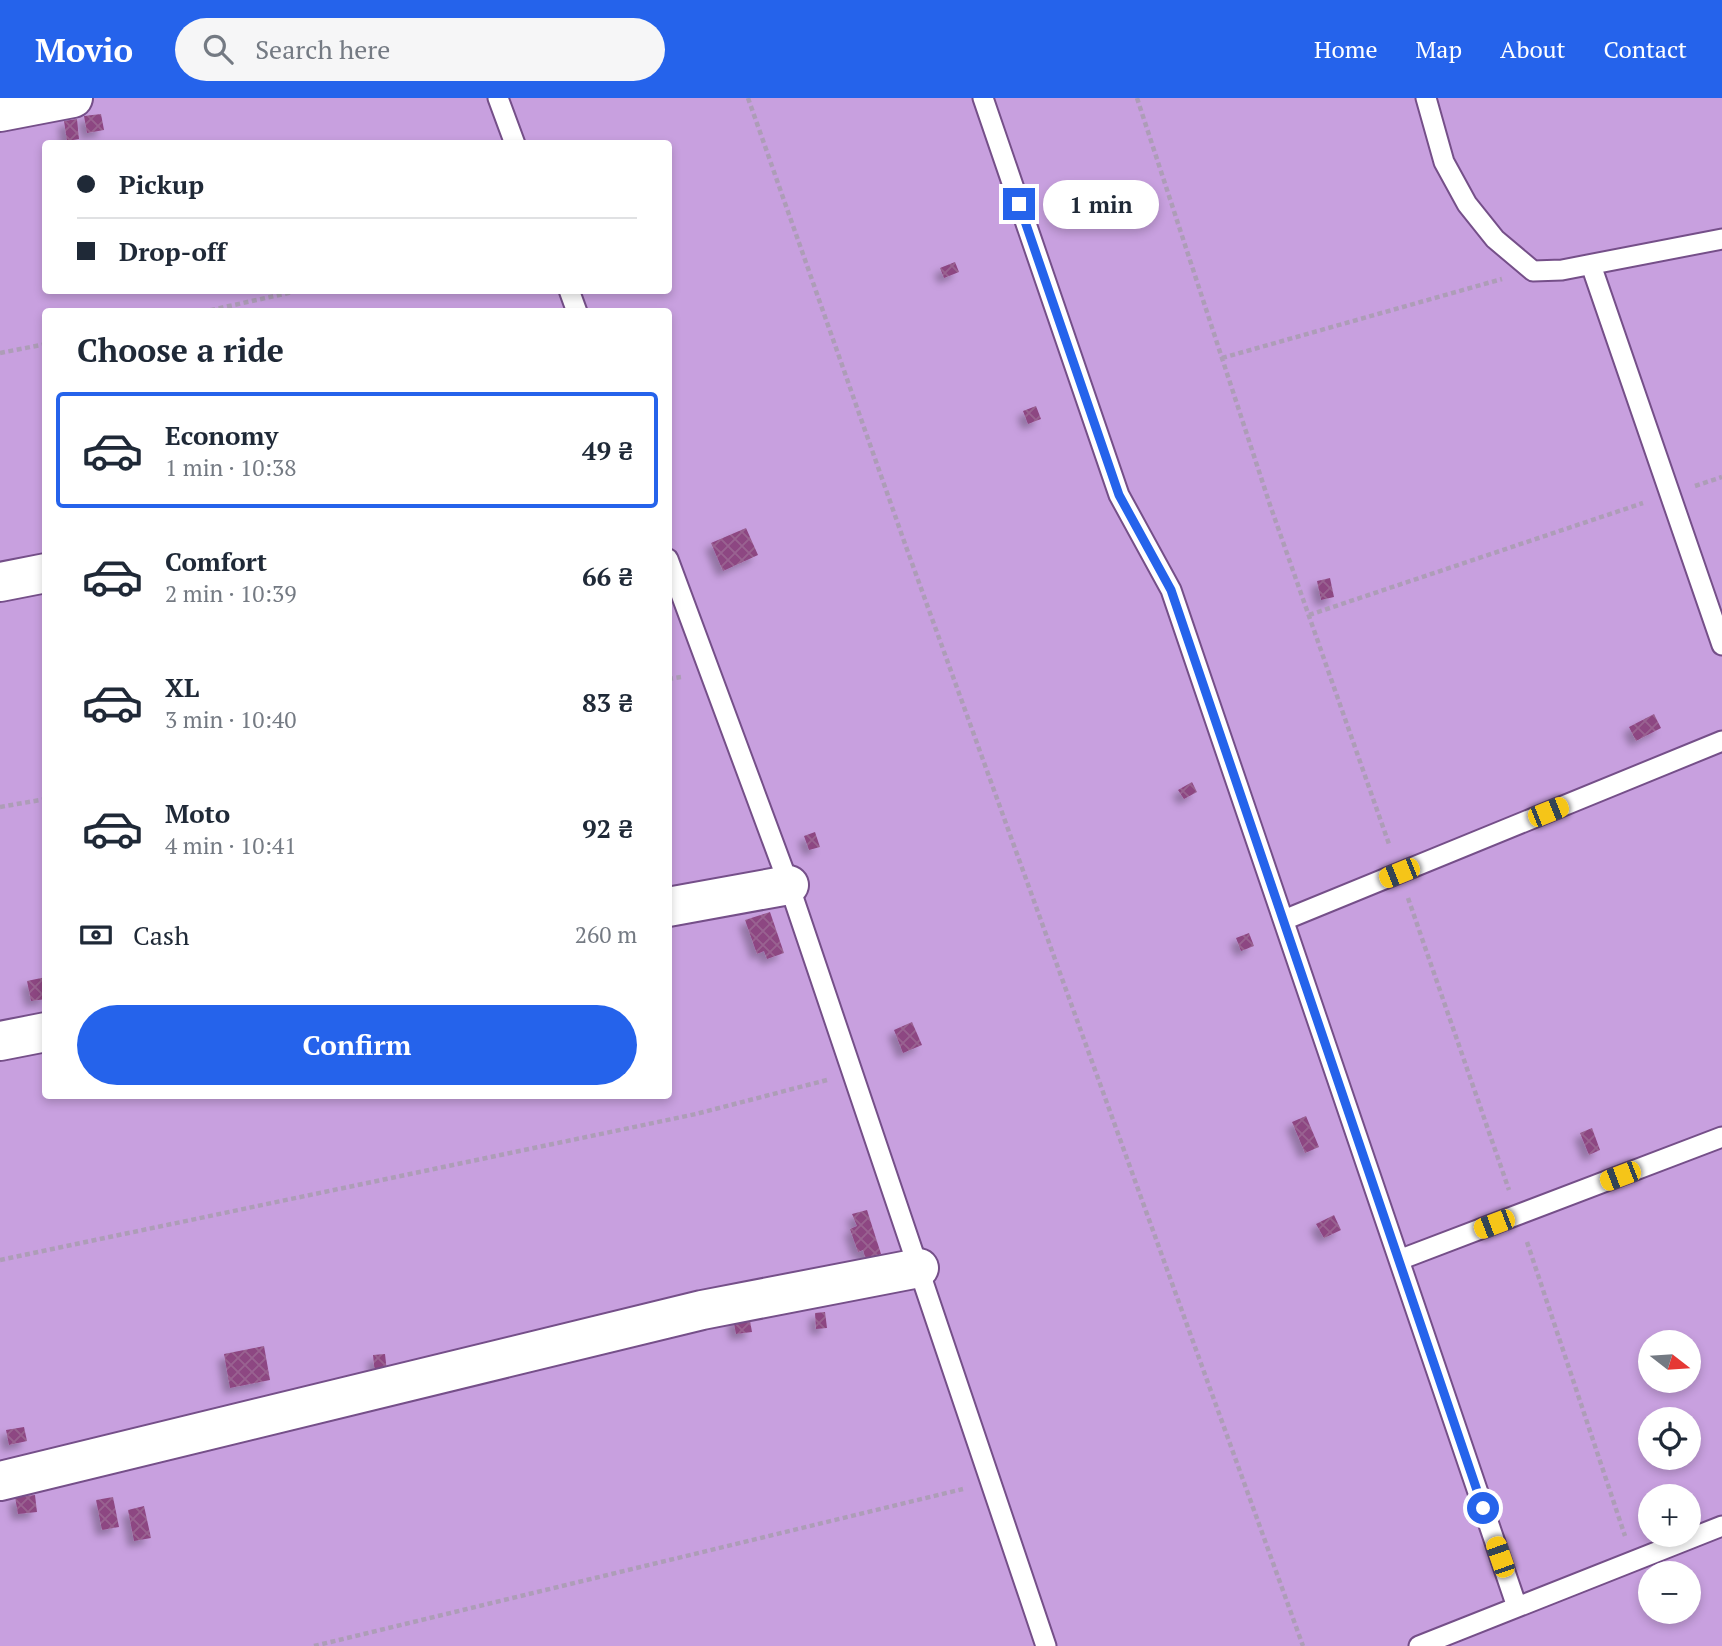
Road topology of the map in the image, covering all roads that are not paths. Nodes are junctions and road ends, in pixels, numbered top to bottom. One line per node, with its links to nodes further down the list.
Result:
1 (73, 98): 5 (street)
2 (498, 98): 6 (lane)
3 (983, 98): 16 (lane)
4 (1426, 98): 8 (lane)
5 (0, 112)
6 (514, 140)
7 (1722, 239): 8 (lane)
8 (1591, 265): 12 (lane)
9 (672, 570): 14 (lane)
10 (42, 574): 11 (street)
11 (0, 582)
12 (1722, 645)
13 (1722, 741): 16 (lane)
14 (789, 885): 15 (street); 21 (lane)
15 (672, 906)
16 (1284, 920): 20 (lane)
17 (42, 1033): 18 (street)
18 (0, 1041)
19 (1722, 1137): 20 (lane)
20 (1399, 1260): 24 (lane)
21 (919, 1268): 22 (street); 25 (lane)
22 (0, 1481)
23 (1722, 1526): 24 (lane)
24 (1517, 1607): 26 (lane)
25 (1046, 1646)
26 (1419, 1646)

